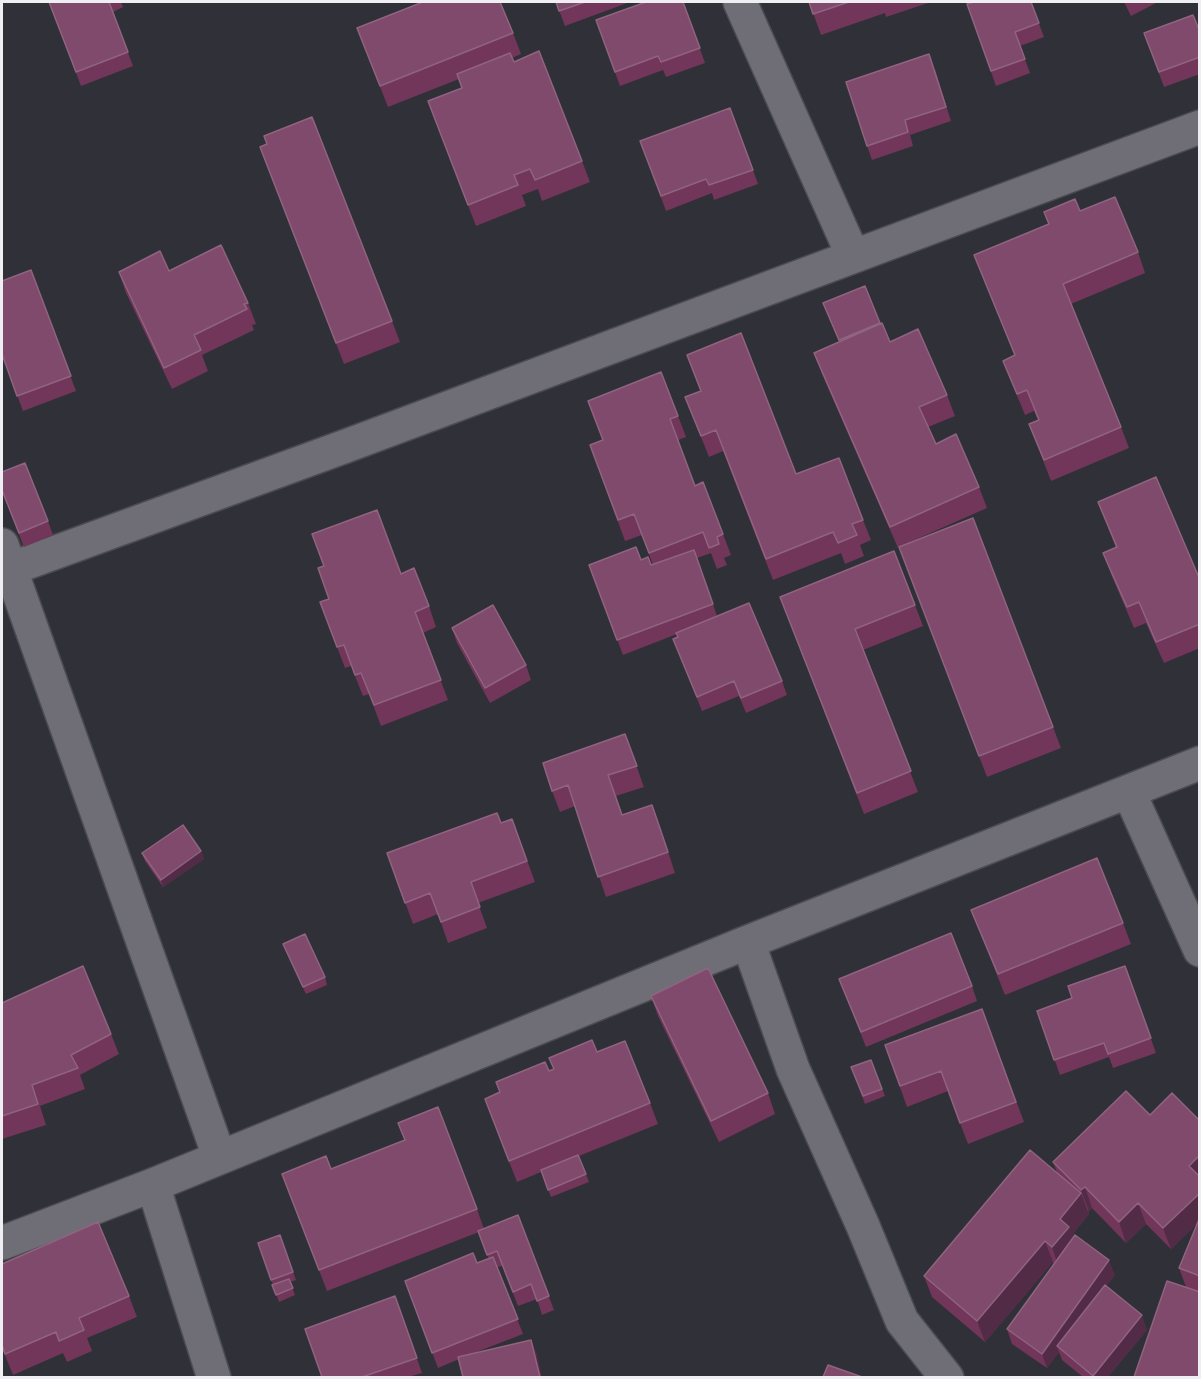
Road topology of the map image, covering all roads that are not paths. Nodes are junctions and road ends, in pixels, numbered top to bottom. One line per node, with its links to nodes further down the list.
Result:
1 (740, 2): 3 (street)
2 (1200, 127): 3 (street)
3 (853, 256): 4 (street)
4 (6, 557): 9 (street)
5 (1200, 764): 6 (street)
6 (1129, 792): 7 (street); 8 (street)
7 (748, 942): 9 (street); 13 (street)
8 (1200, 950)
9 (219, 1156): 10 (street)
10 (153, 1185): 11 (street); 12 (street)
11 (2, 1243)
12 (214, 1377)
13 (947, 1377)

